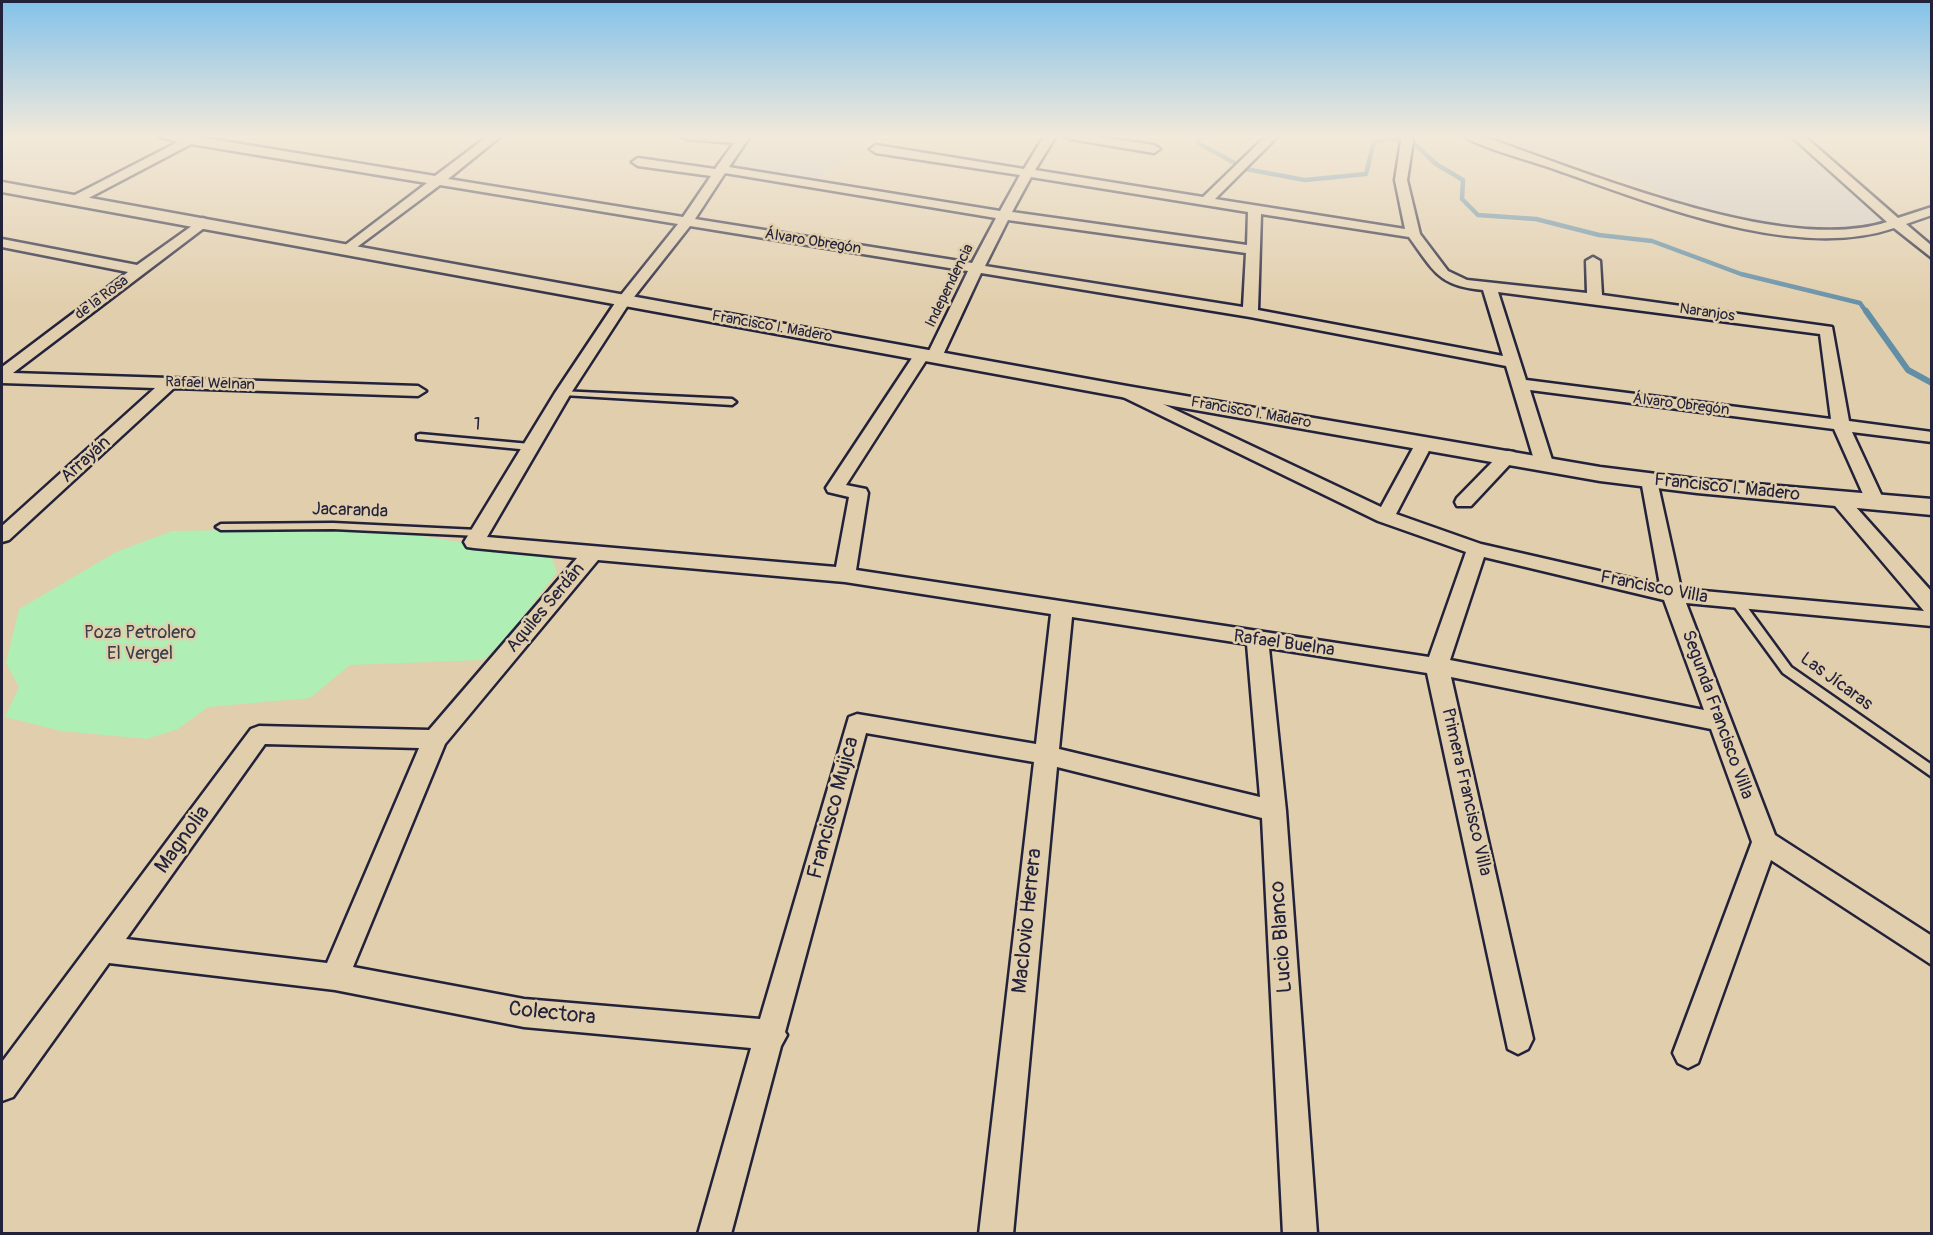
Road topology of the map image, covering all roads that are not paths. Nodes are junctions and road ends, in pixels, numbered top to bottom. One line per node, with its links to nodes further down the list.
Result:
1 (39, 194): 13 (street, Francisco I. Madero)
2 (87, 194): 13 (street)
3 (422, 194): 23 (street)
4 (524, 194): 19 (street, Álvaro Obregón)
5 (705, 194): 19 (street)
6 (866, 194): 17 (street)
7 (1015, 194): 17 (street, Independencia)
8 (1147, 194): 14 (street)
9 (1213, 194): 14 (street)
10 (1404, 194): 21 (street)
11 (1637, 194): 20 (street)
12 (1862, 194): 20 (street)
13 (75, 200): 18 (street, Francisco I. Madero)
14 (1204, 203): 15 (street)
15 (1255, 210): 21 (street); 24 (street)
16 (1932, 211): 20 (street)
17 (1003, 215): 24 (street); 27 (street, Independencia)
18 (203, 222): 23 (street, Francisco I. Madero); 28 (street, de la Rosa)
19 (686, 222): 27 (street, Álvaro Obregón); 31 (street)
20 (1895, 223): 25 (street)
21 (1413, 234): 29 (street, Naranjos)
22 (2, 243): 28 (street)
23 (349, 249): 31 (street, Francisco I. Madero)
24 (1255, 250): 32 (street)
25 (1932, 254)
26 (1593, 261): 30 (street)
27 (976, 268): 32 (street, Álvaro Obregón); 33 (street, Independencia)
28 (139, 270): 35 (street, de la Rosa)
29 (1490, 288): 30 (street, Naranjos); 34 (street)
30 (1595, 298): 43 (street, Naranjos)
31 (624, 300): 33 (street, Francisco I. Madero); 41 (street)
32 (1250, 313): 34 (street, Álvaro Obregón)
33 (928, 356): 40 (street, Francisco I. Madero); 61 (street, Independencia)
34 (1515, 363): 38 (street)
35 (2, 374)
36 (2, 378): 37 (street, Rafael Welnan)
37 (170, 383): 39 (street, Rafael Welnan); 58 (street, Arrayán)
38 (1522, 384): 43 (street, Álvaro Obregón); 49 (street)
39 (418, 391)
40 (1127, 392): 46 (street, Francisco I. Madero); 55 (street, Francisco Villa)
41 (563, 393): 42 (lane); 47 (street)
42 (732, 402)
43 (1841, 426): 45 (street); 53 (street, Naranjos)
44 (420, 437): 47 (lane, 1)
45 (1932, 437)
46 (1424, 443): 48 (street, Francisco I. Madero); 55 (street)
47 (530, 447): 57 (street)
48 (1508, 456): 49 (street, Francisco I. Madero); 52 (street)
49 (1544, 462): 50 (street, Francisco I. Madero)
50 (1650, 480): 51 (street, Francisco I. Madero); 62 (street, Segunda Francisco Villa)
51 (1839, 500): 53 (street, Francisco I. Madero); 64 (street)
52 (1464, 502)
53 (1876, 502): 54 (street, Francisco I. Madero)
54 (1932, 507)
55 (1385, 517): 59 (street, Francisco Villa)
56 (221, 527): 57 (lane, Jacaranda)
57 (478, 533): 60 (street, Aquiles Serdán)
58 (2, 536)
59 (1477, 549): 62 (street, Francisco Villa); 68 (street)
60 (593, 552): 61 (street, Rafael Buelna); 70 (street, Aquiles Serdán)
61 (845, 575): 65 (street, Rafael Buelna)
62 (1672, 595): 63 (street, Francisco Villa); 69 (street, Segunda Francisco Villa)
63 (1738, 603): 66 (street, Francisco Villa); 72 (lane, Las Jícaras)
64 (1932, 606)
65 (1062, 608): 67 (street, Rafael Buelna); 71 (street, Maclovio Herrera)
66 (1932, 619)
67 (1257, 640): 68 (street, Rafael Buelna); 73 (street, Lucio Blanco)
68 (1437, 666): 69 (street, Rafael Buelna); 79 (street, Primera Francisco Villa)
69 (1721, 722): 74 (street, Segunda Francisco Villa)
70 (435, 739): 75 (street, Magnolia); 77 (street, Aquiles Serdán)
71 (1046, 755): 73 (street, Francisco Mujica); 78 (street, Francisco Mujica); 83 (street, Maclovio Herrera)
72 (1932, 772)
73 (1274, 811): 84 (street, Lucio Blanco)
74 (1765, 842): 76 (street); 80 (street)
75 (104, 949): 77 (street, Colectora); 81 (street, Magnolia)
76 (1932, 952)
77 (335, 976): 78 (street, Colectora)
78 (772, 1035): 82 (street, Francisco Mujica)
79 (1518, 1039)
80 (1688, 1053)
81 (2, 1086)
82 (714, 1233)
83 (996, 1233)
84 (1300, 1233)

